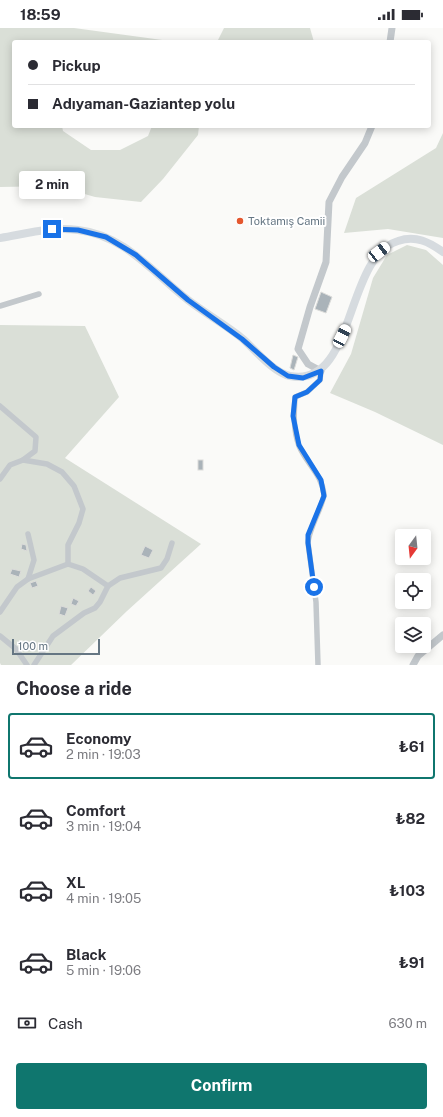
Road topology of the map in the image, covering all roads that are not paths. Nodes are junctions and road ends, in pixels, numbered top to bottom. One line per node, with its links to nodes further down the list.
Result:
1 (392, 28): 2 (street)
2 (390, 40)
3 (371, 128): 8 (street)
4 (0, 238): 8 (main road)
5 (443, 252): 8 (main road)
6 (39, 294): 7 (street)
7 (0, 306)
8 (321, 371): 22 (street)
9 (0, 406): 10 (street)
10 (23, 460): 11 (street); 14 (street)
11 (0, 479)
12 (28, 534): 15 (street)
13 (172, 543): 16 (street)
14 (68, 564): 15 (street); 16 (street)
15 (28, 579): 17 (street)
16 (108, 586): 21 (street)
17 (0, 612)
18 (443, 635): 23 (street)
19 (0, 636): 20 (street)
20 (27, 665)
21 (34, 665)
22 (318, 665)
23 (413, 665)

